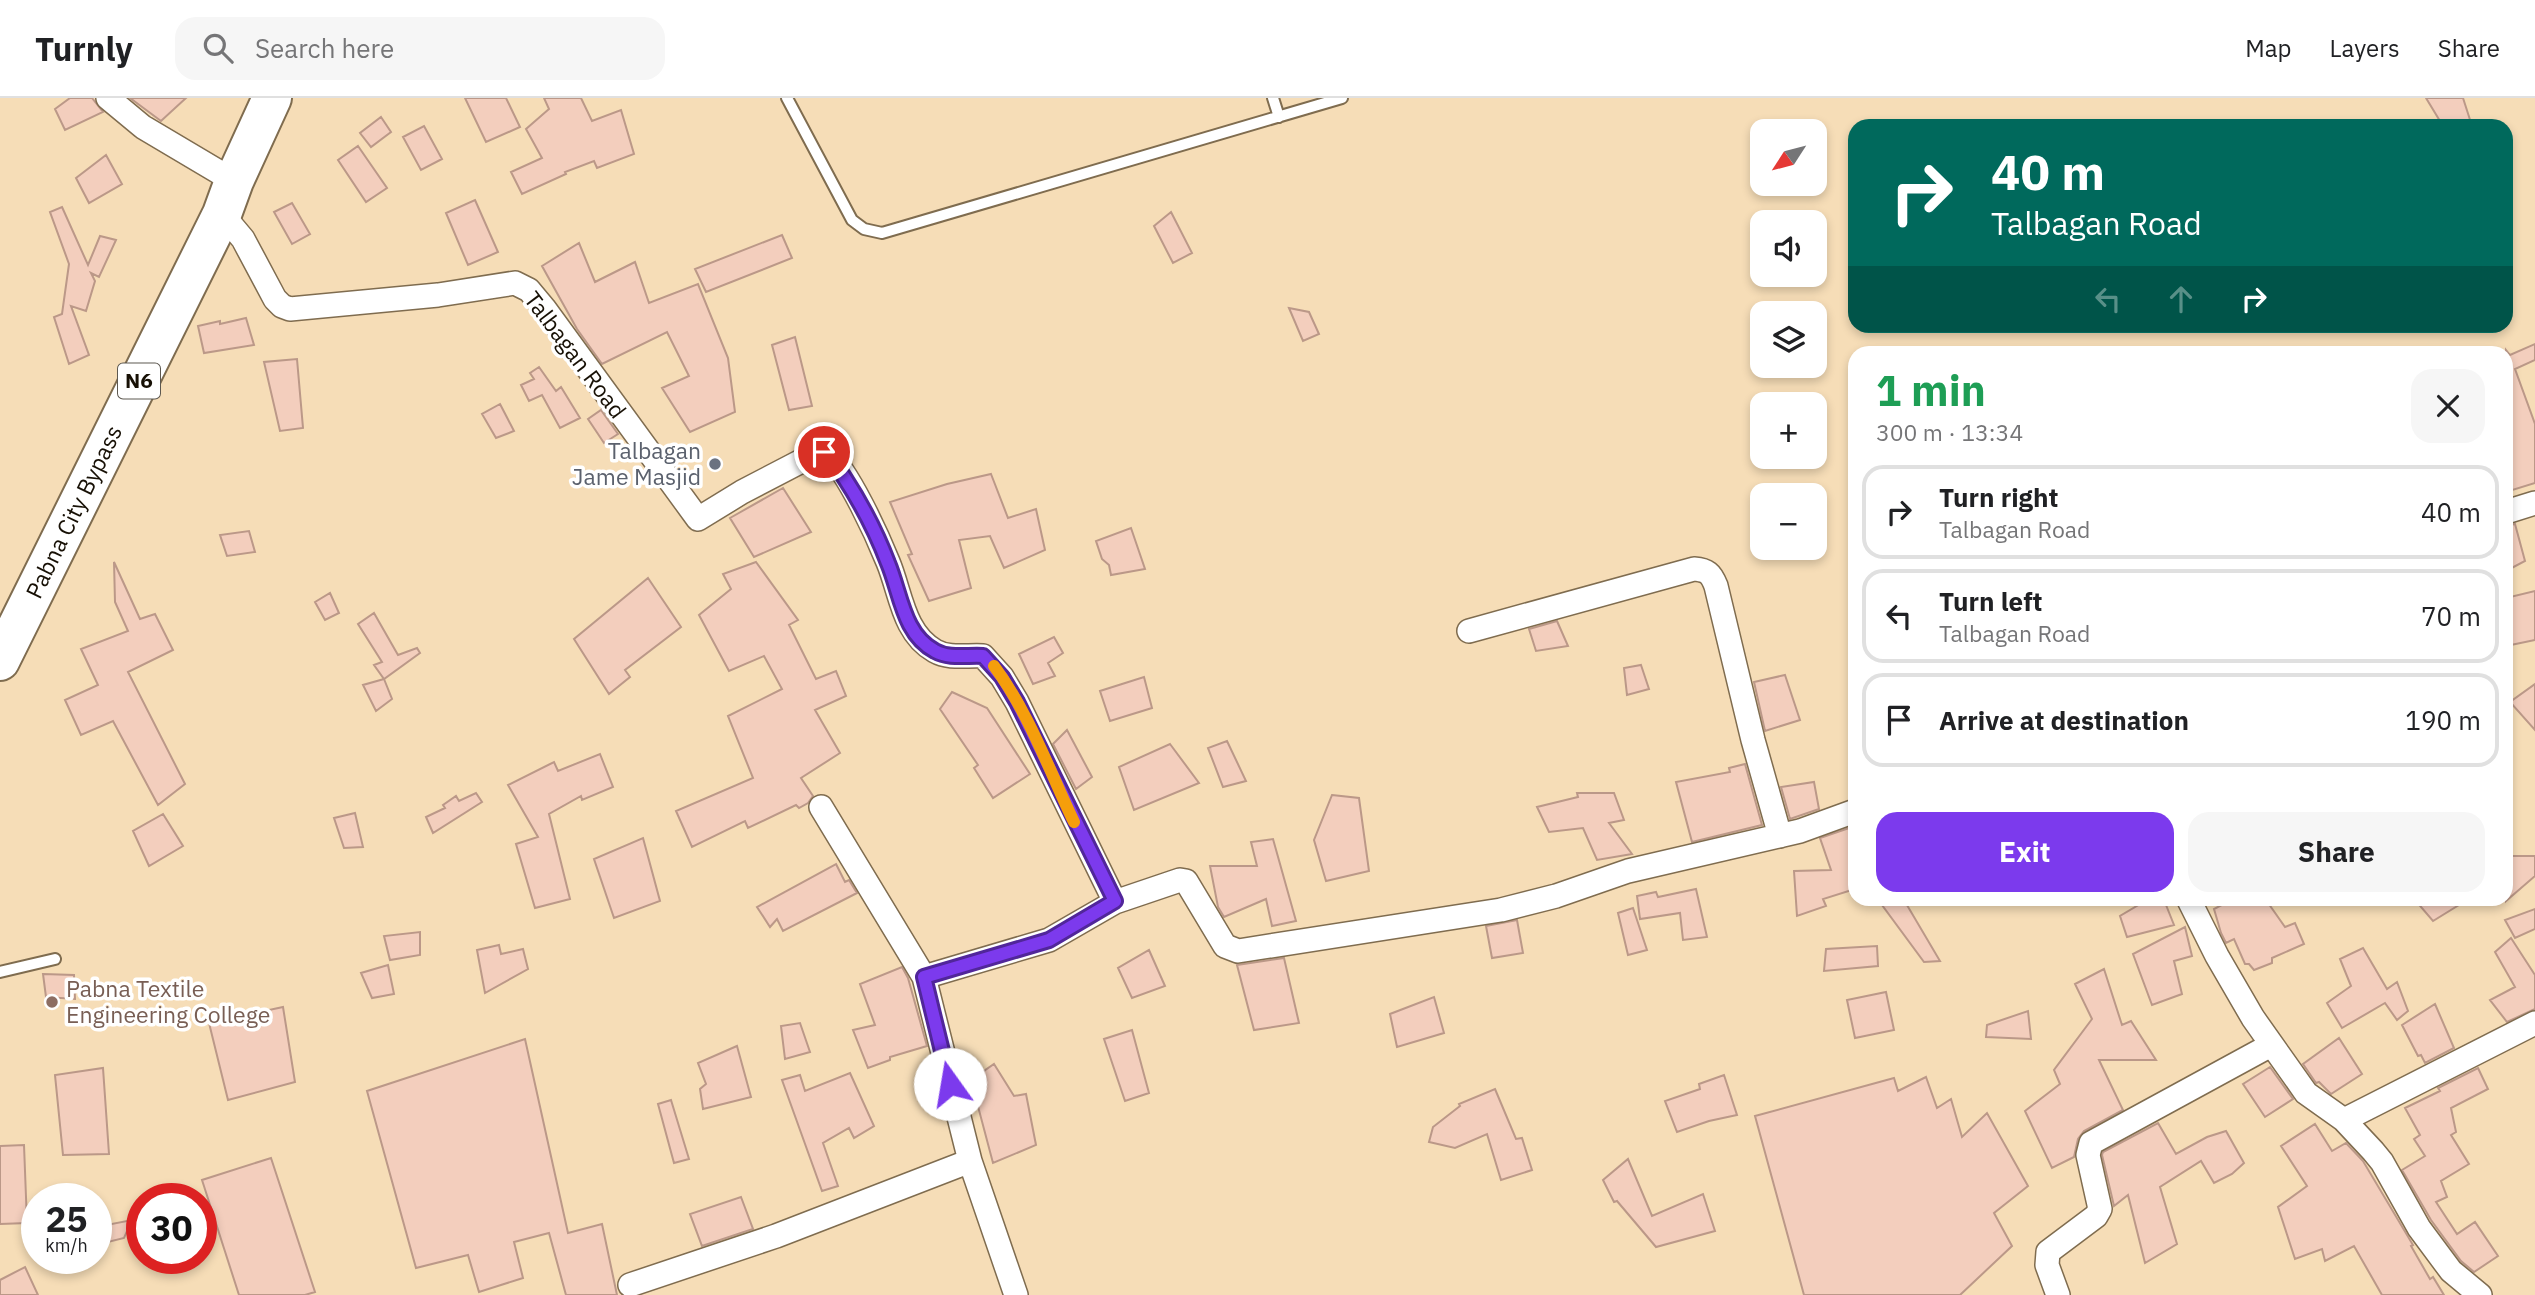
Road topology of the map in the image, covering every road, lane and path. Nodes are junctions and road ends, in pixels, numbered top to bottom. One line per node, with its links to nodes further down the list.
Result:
1 (108, 98): 7 (street)
2 (272, 98): 7 (highway, Pabna City Bypass / N6)
3 (788, 98): 6 (lane)
4 (1273, 98): 6 (lane)
5 (1342, 98): 6 (lane)
6 (1279, 117)
7 (228, 197): 11 (highway, Pabna City Bypass / N6); 15 (street, Talbagan Road)
8 (2535, 503): 9 (street)
9 (2513, 510)
10 (1469, 631): 14 (street)
11 (0, 661)
12 (821, 807): 19 (street)
13 (1848, 813): 14 (street)
14 (1780, 836): 15 (street)
15 (1115, 901): 19 (street)
16 (2192, 906): 21 (street)
17 (55, 959): 18 (lane)
18 (0, 972)
19 (924, 977): 23 (street)
20 (2535, 1023): 22 (street)
21 (2271, 1045): 22 (street); 26 (street)
22 (2344, 1120): 27 (street)
23 (970, 1161): 24 (street); 25 (street)
24 (630, 1285)
25 (1016, 1295)
26 (2058, 1295)
27 (2480, 1295)

